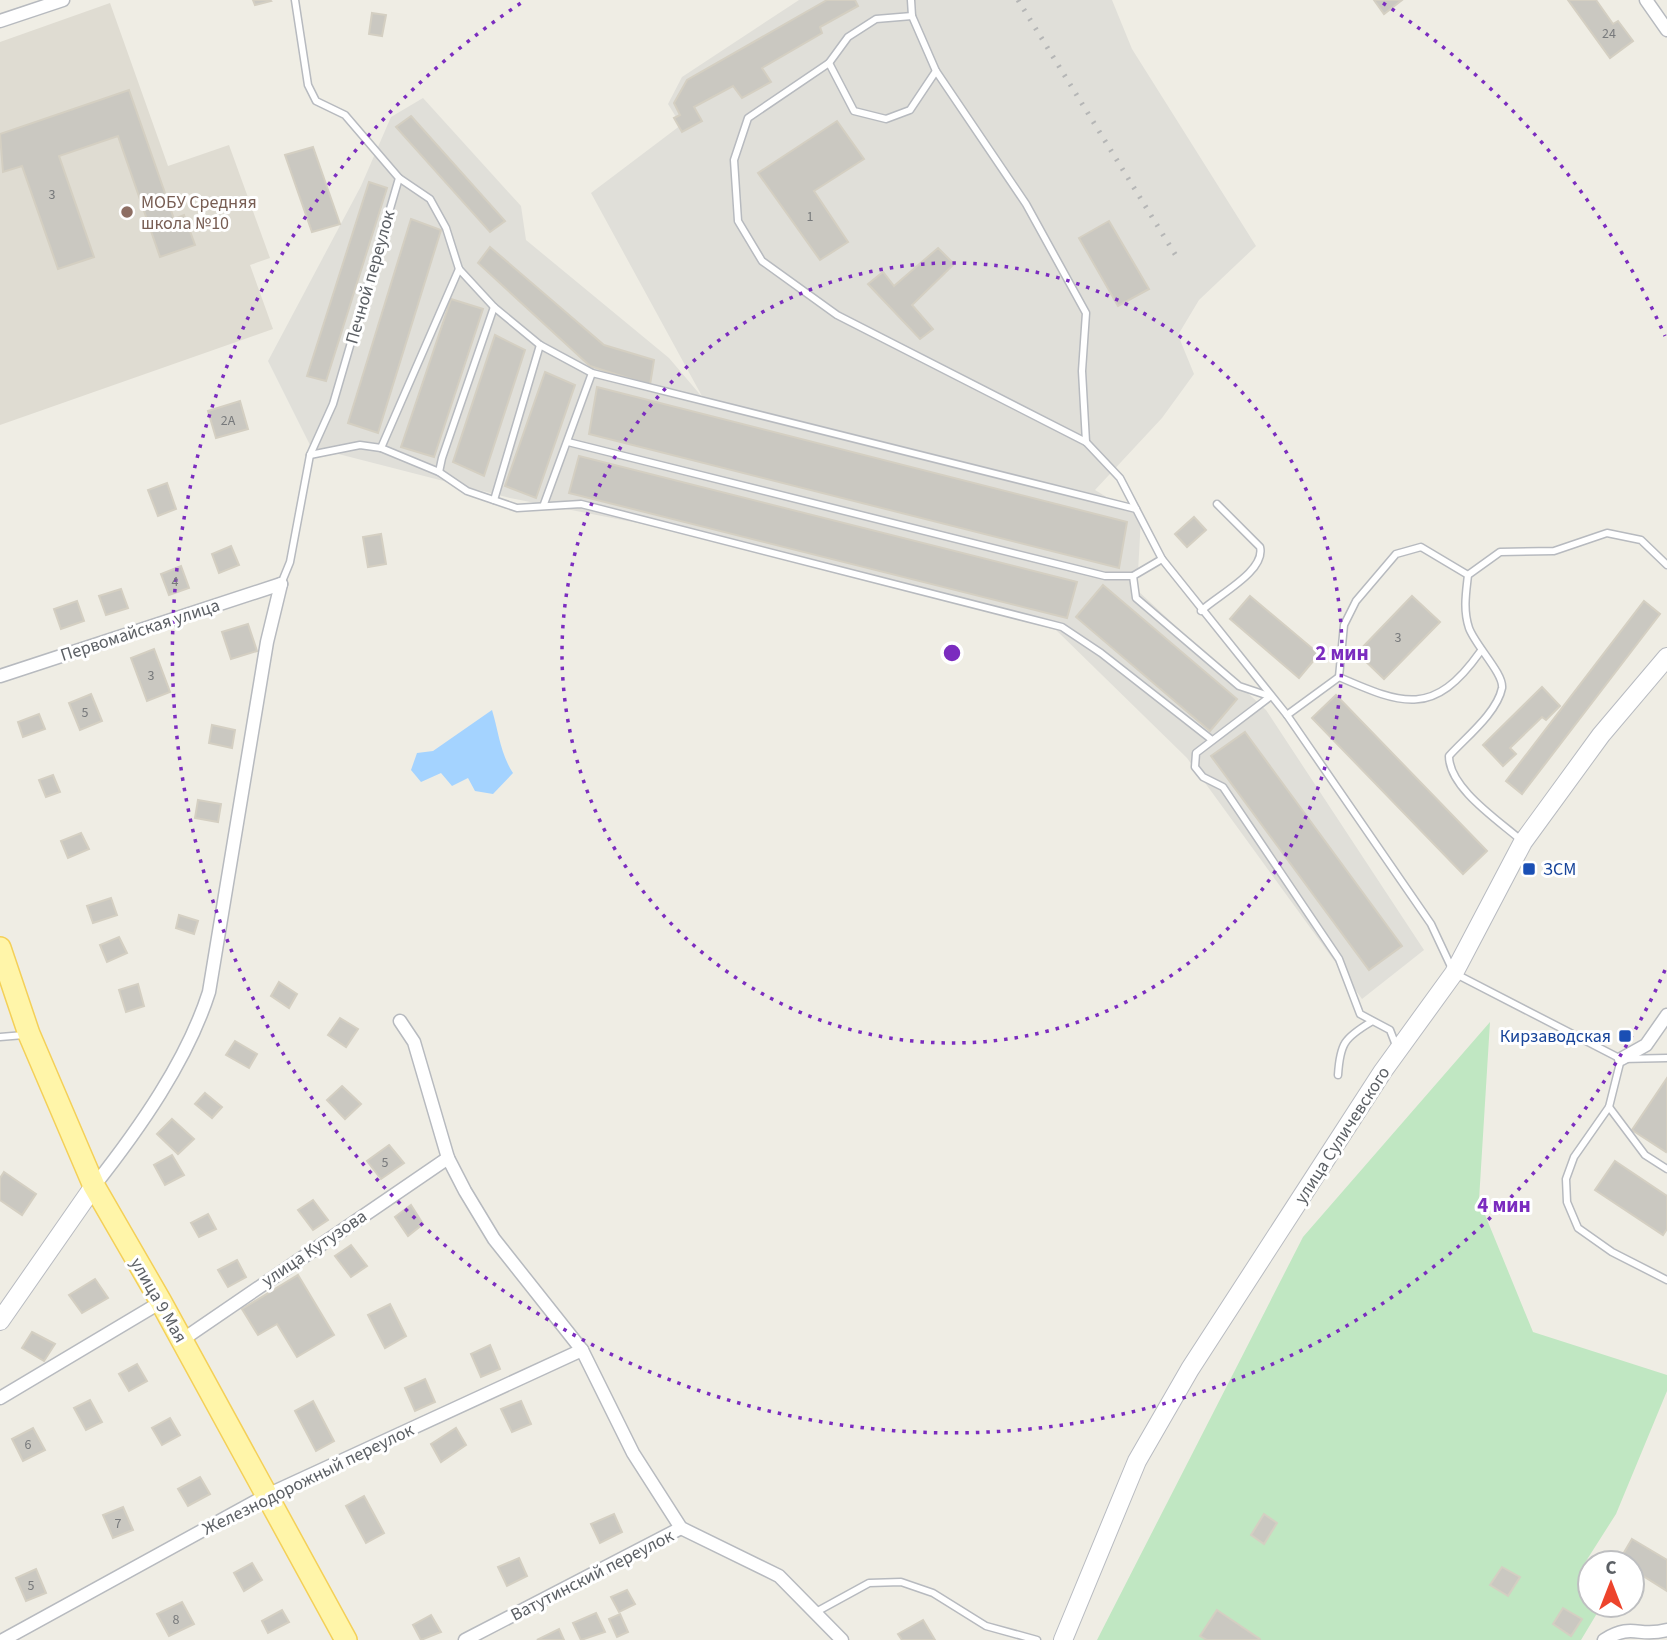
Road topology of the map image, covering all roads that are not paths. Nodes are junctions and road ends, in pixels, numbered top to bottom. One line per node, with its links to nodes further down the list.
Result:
1 (63, 0): 6 (street)
2 (295, 0): 10 (lane)
3 (911, 0): 5 (lane)
4 (1646, 0): 7 (street)
5 (912, 16): 8 (lane); 9 (lane)
6 (0, 22)
7 (1667, 30)
8 (830, 63): 9 (lane); 16 (lane)
9 (936, 71): 16 (lane)
10 (399, 178): 11 (lane); 18 (lane, Печной переулок)
11 (459, 269): 12 (lane); 17 (lane)
12 (494, 307): 13 (lane); 19 (lane)
13 (540, 345): 14 (lane); 20 (lane)
14 (592, 373): 15 (lane); 23 (lane)
15 (568, 442): 21 (lane); 27 (lane)
16 (1086, 442): 23 (lane)
17 (381, 448): 18 (lane); 19 (lane)
18 (310, 455): 28 (lane, Печной переулок)
19 (439, 472): 20 (lane)
20 (494, 500): 21 (lane)
21 (544, 504): 36 (lane)
22 (1217, 504): 29 (lane)
23 (1136, 509): 24 (lane)
24 (1162, 559): 27 (lane); 29 (lane)
25 (1667, 565): 26 (lane)
26 (1468, 575): 30 (lane); 33 (lane)
27 (1133, 576): 34 (lane)
28 (281, 584): 32 (street, Первомайская улица); 52 (street)
29 (1201, 611): 34 (lane)
30 (1480, 652): 33 (lane); 37 (lane)
31 (1667, 657): 37 (street, улица Суличевского)
32 (0, 676)
33 (1339, 677): 35 (lane)
34 (1271, 696): 35 (lane); 36 (lane)
35 (1287, 715): 39 (lane)
36 (1212, 740): 42 (lane)
37 (1523, 842): 39 (street, улица Суличевского)
38 (0, 948): 43 (main road, улица 9 Мая)
39 (1454, 973): 45 (street, улица Суличевского); 47 (lane)
40 (1667, 1015): 47 (street)
41 (400, 1021): 50 (street)
42 (1371, 1022): 45 (lane); 48 (lane)
43 (29, 1034): 44 (lane); 52 (main road, улица 9 Мая)
44 (0, 1037)
45 (1398, 1050): 68 (street, улица Суличевского)
46 (1667, 1058): 47 (lane)
47 (1621, 1059): 49 (lane)
48 (1338, 1075)
49 (1609, 1108): 51 (lane); 53 (lane)
50 (448, 1158): 56 (street, улица Кутузова); 57 (street)
51 (1667, 1169)
52 (94, 1186): 54 (main road, улица 9 Мая); 55 (street)
53 (1667, 1280)
54 (162, 1302): 56 (main road, улица 9 Мая); 58 (street)
55 (0, 1321)
56 (182, 1340): 59 (main road, улица 9 Мая)
57 (582, 1350): 59 (street, Железнодорожный переулок); 60 (street)
58 (0, 1398)
59 (267, 1495): 63 (street, Железнодорожный переулок); 64 (main road, улица 9 Мая)
60 (681, 1528): 61 (street); 65 (street, Ватутинский переулок)
61 (814, 1613): 66 (street); 67 (lane)
62 (1667, 1630): 69 (street)
63 (3, 1640)
64 (346, 1640)
65 (466, 1640)
66 (842, 1640)
67 (1037, 1640)
68 (1063, 1640)
69 (1604, 1640)

